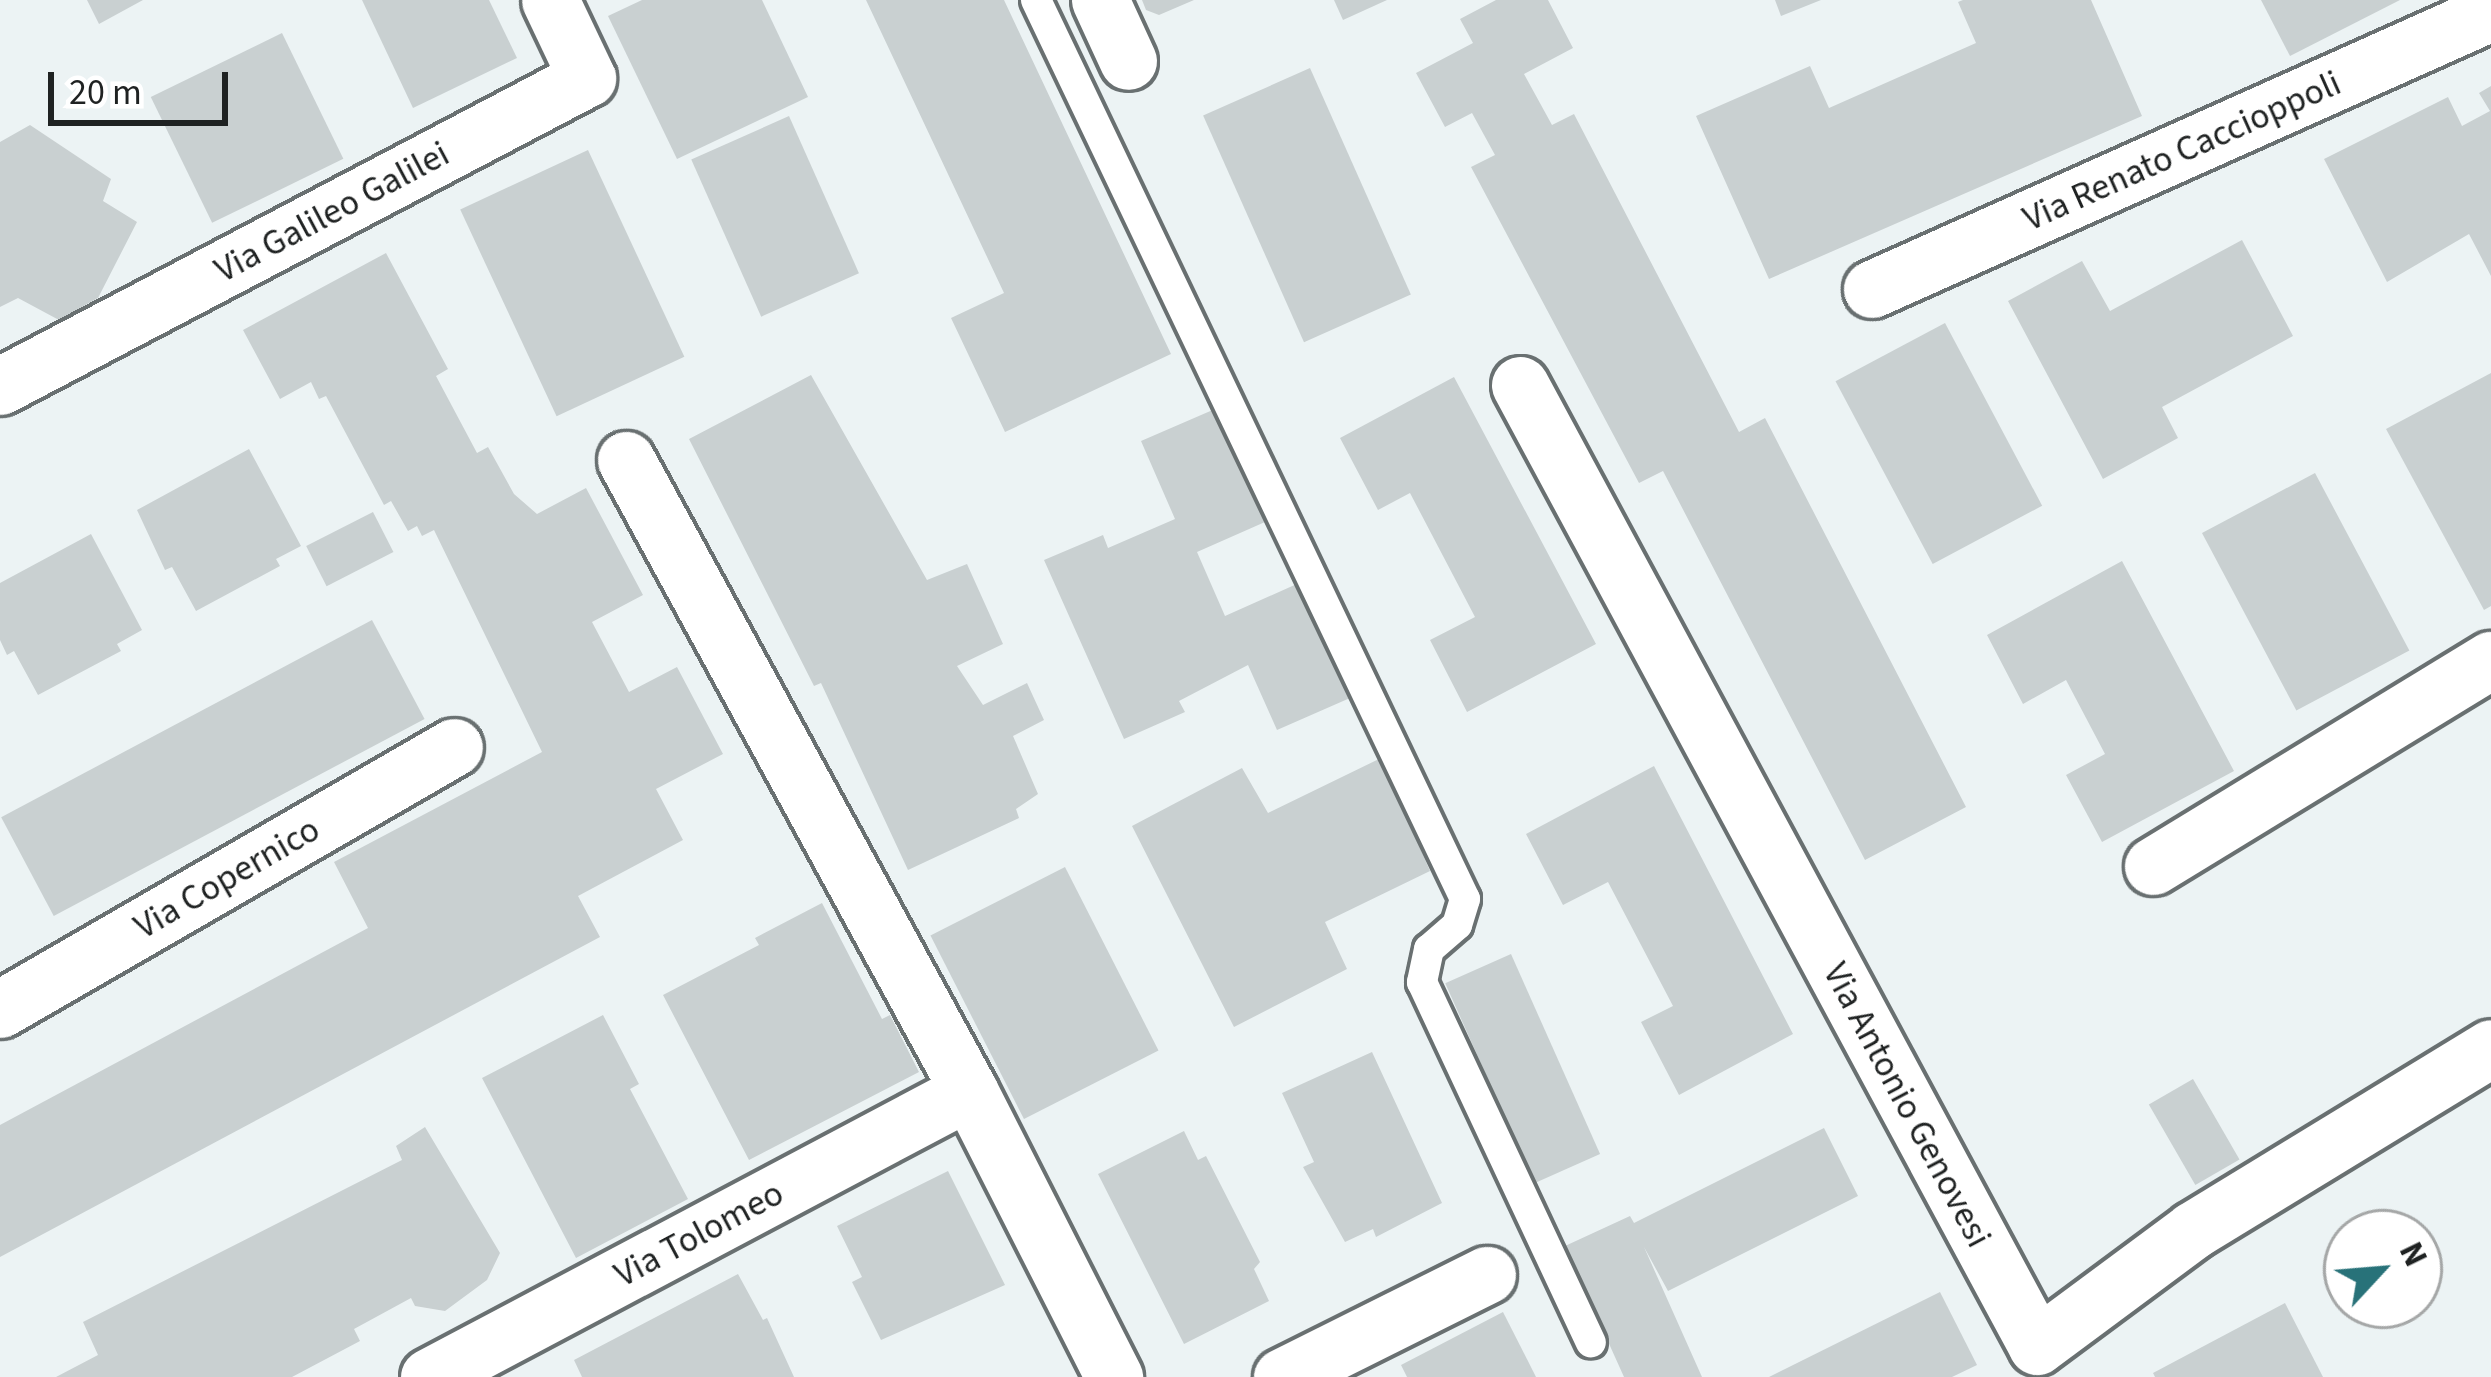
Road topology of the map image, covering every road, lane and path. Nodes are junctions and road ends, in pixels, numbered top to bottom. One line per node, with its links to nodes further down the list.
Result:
1 (550, 0): 8 (street, Via Galileo Galilei)
2 (1036, 0): 17 (lane)
3 (1100, 0): 5 (street)
4 (2491, 12): 6 (street, Via Renato Caccioppoli)
5 (1128, 61)
6 (1872, 290)
7 (1520, 385): 14 (street, Via Antonio Genovesi)
8 (0, 386)
9 (626, 460): 15 (street)
10 (2491, 661): 12 (street)
11 (454, 747): 13 (street, Via Copernico)
12 (2153, 866)
13 (0, 1009)
14 (2491, 1048)
15 (970, 1091): 18 (street, Via Tolomeo); 20 (street)
16 (1487, 1275): 21 (street)
17 (1591, 1342)
18 (506, 1359): 19 (street, Via Tolomeo)
19 (429, 1377)
20 (1114, 1377)
21 (1282, 1377)

